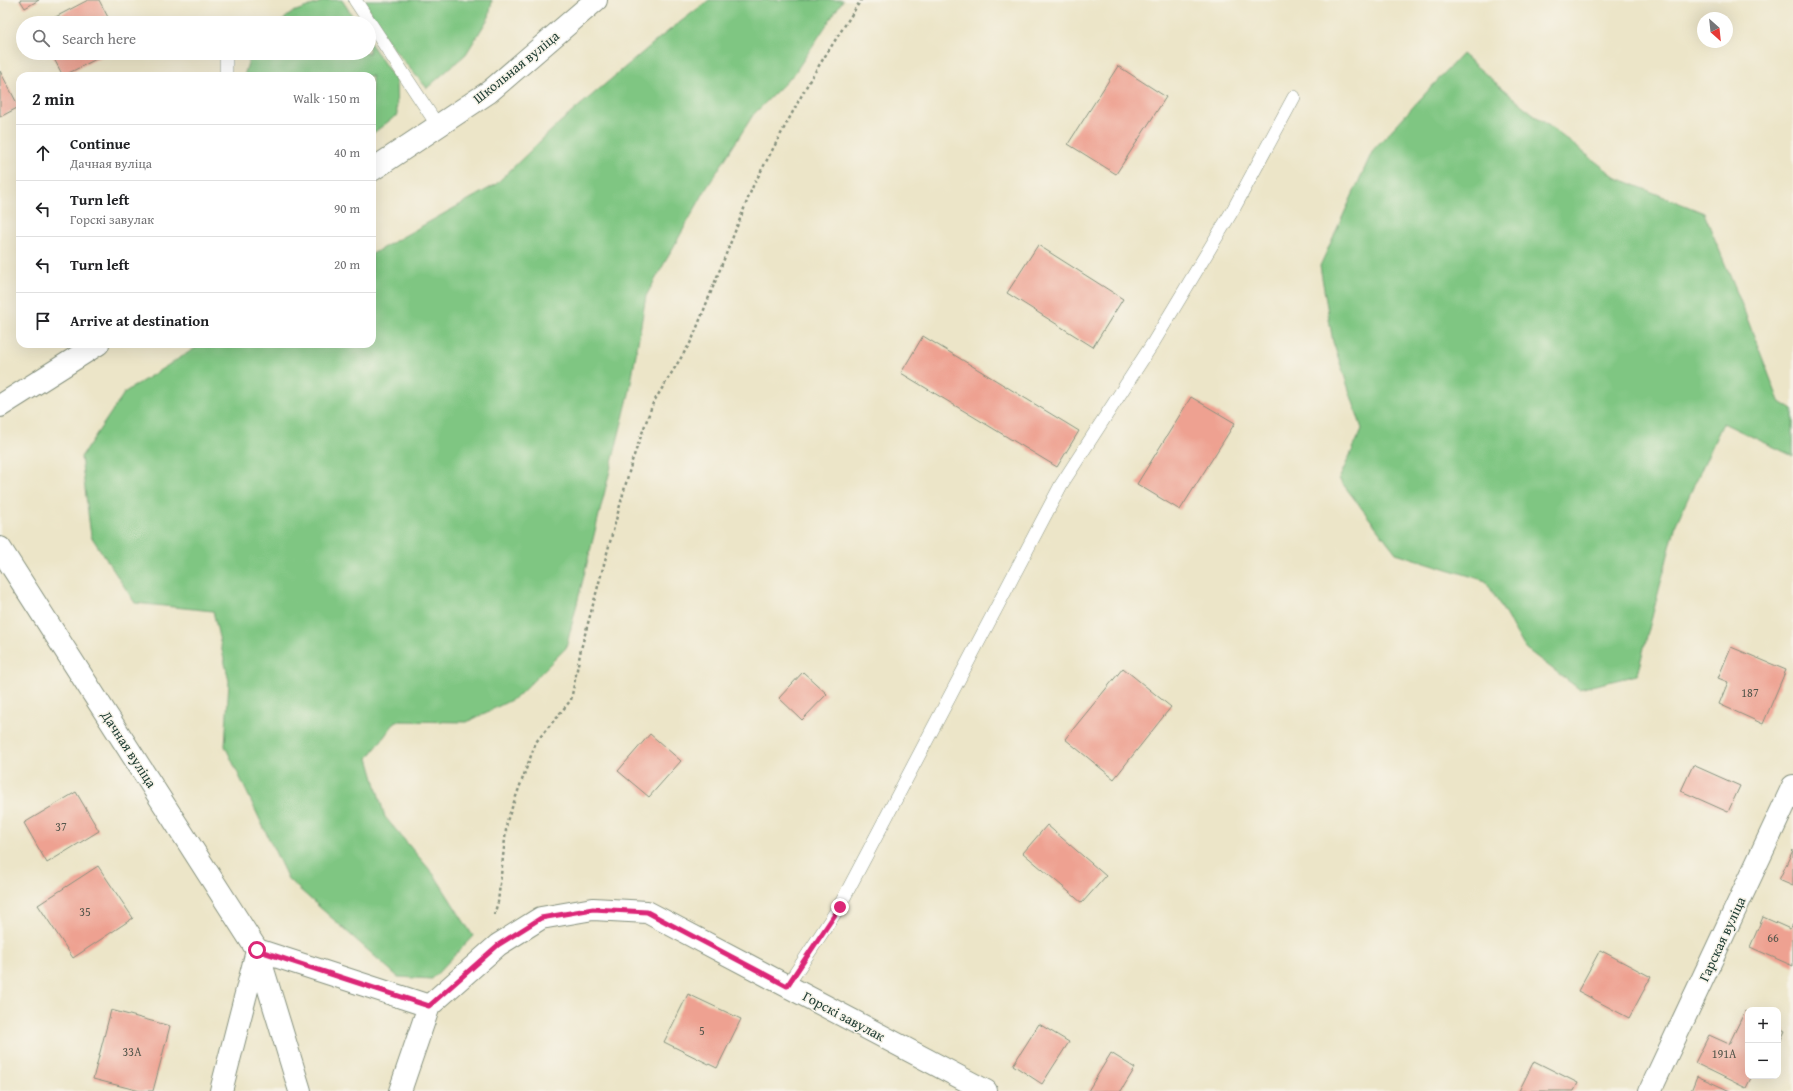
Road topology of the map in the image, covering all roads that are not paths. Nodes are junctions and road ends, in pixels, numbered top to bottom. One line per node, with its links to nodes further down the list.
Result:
1 (355, 0): 3 (lane)
2 (596, 0): 8 (street, Школьная вуліца)
3 (366, 16)
4 (376, 32): 8 (lane)
5 (226, 60): 6 (lane)
6 (226, 72)
7 (1294, 96): 15 (lane)
8 (438, 126): 9 (street, Школьная вуліца)
9 (376, 167)
10 (92, 348): 11 (street)
11 (0, 406)
12 (0, 548): 14 (street, Дачная вуліца)
13 (1793, 786): 21 (street, Гарская вуліца)
14 (257, 950): 16 (street); 17 (street); 18 (street, Дачная вуліца)
15 (787, 986): 16 (street, Горскі завулак); 20 (street, Горскі завулак)
16 (429, 1006): 19 (street)
17 (221, 1091)
18 (300, 1091)
19 (400, 1091)
20 (986, 1091)
21 (1650, 1091)

